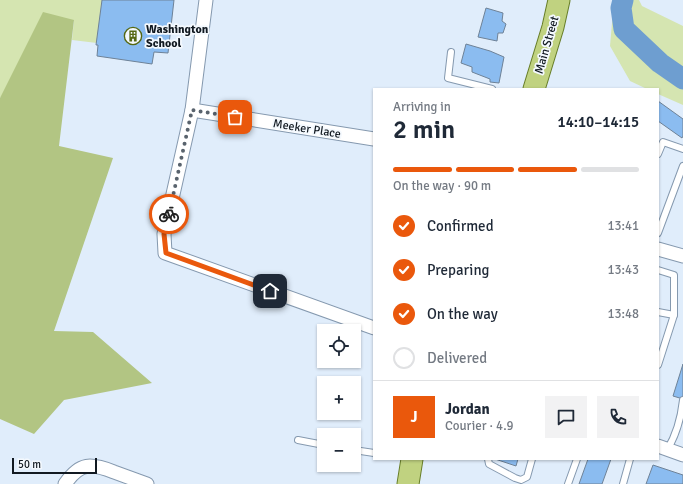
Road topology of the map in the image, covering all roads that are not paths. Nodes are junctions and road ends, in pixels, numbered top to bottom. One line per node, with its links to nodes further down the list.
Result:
1 (206, 0): 6 (street)
2 (559, 0): 5 (main road, Main Street)
3 (451, 52): 4 (lane)
4 (488, 88)
5 (534, 88)
6 (192, 110): 7 (street, Meeker Place); 17 (street)
7 (373, 140)
8 (683, 149): 9 (lane)
9 (659, 152)
10 (683, 166): 11 (lane)
11 (659, 231)
12 (659, 249): 13 (street)
13 (683, 256)
14 (659, 270): 16 (lane)
15 (659, 312): 16 (lane)
16 (674, 315): 18 (lane)
17 (373, 328)
18 (659, 362)
19 (683, 400): 22 (lane)
20 (298, 440): 21 (lane)
21 (317, 444)
22 (662, 448): 25 (street)
23 (361, 451): 24 (lane)
24 (373, 453)
25 (683, 455)
26 (411, 460): 33 (main road)
27 (488, 460): 28 (lane)
28 (532, 460)
29 (577, 460): 34 (lane)
30 (630, 460): 35 (lane)
31 (65, 484): 32 (street)
32 (147, 484)
33 (408, 484)
34 (568, 484)
35 (623, 484)

